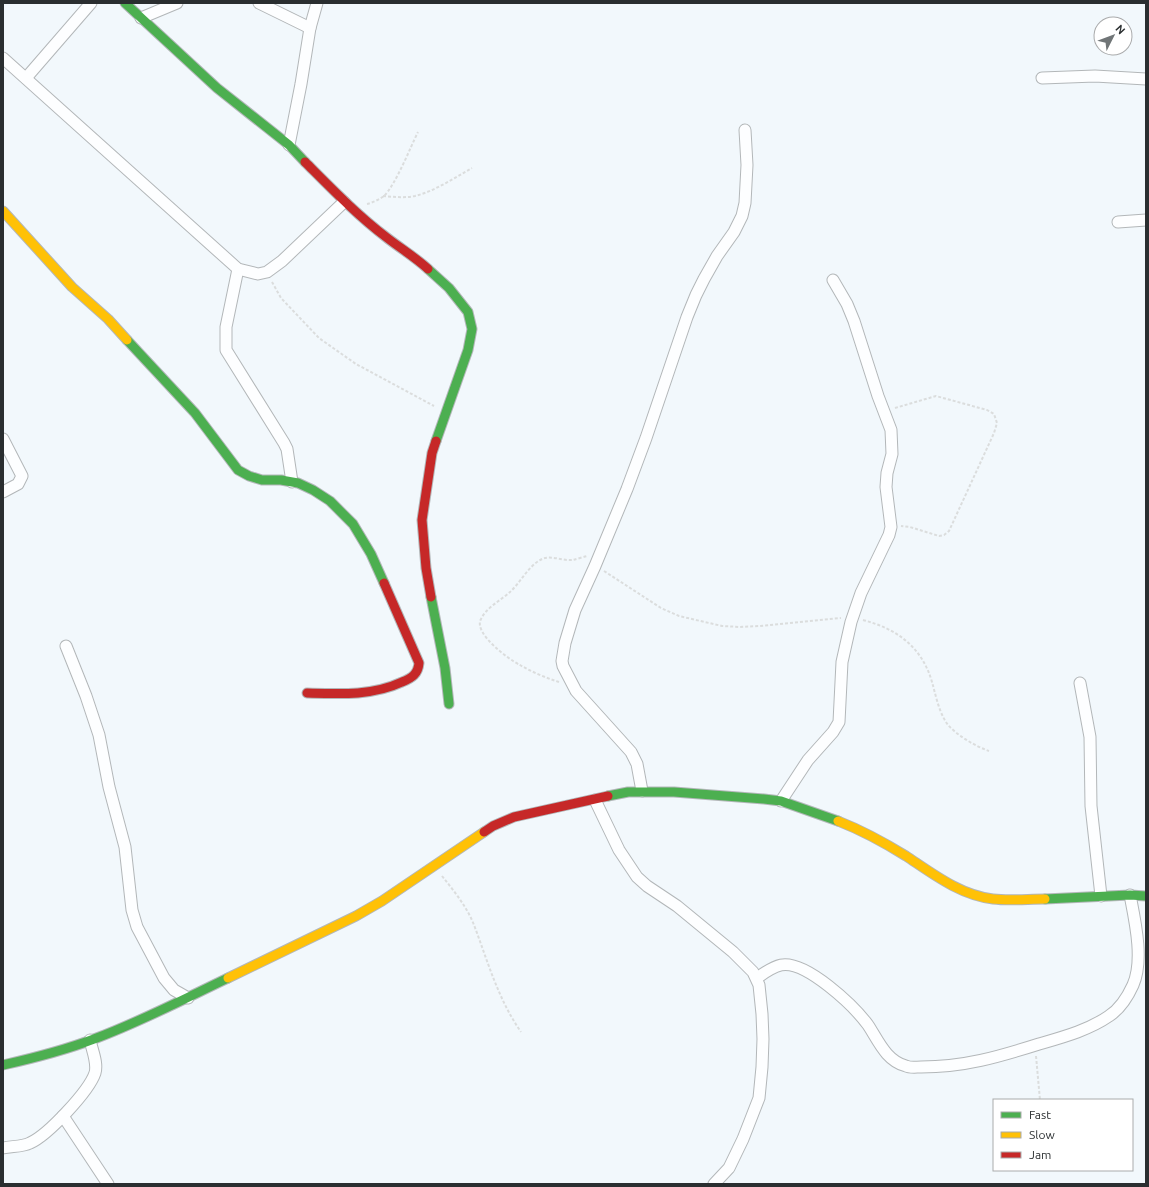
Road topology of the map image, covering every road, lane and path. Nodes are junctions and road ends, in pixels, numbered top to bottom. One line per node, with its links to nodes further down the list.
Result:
1 (91, 3): 11 (street)
2 (125, 3): 8 (street)
3 (147, 3): 7 (street)
4 (177, 3): 7 (street)
5 (259, 3): 9 (street)
6 (317, 3): 9 (street)
7 (152, 13): 8 (street)
8 (141, 18): 16 (street)
9 (310, 28): 16 (street)
10 (3, 58): 11 (street)
11 (26, 78): 23 (street)
12 (1042, 78): 13 (street)
13 (1144, 82)
14 (745, 130): 32 (street)
15 (418, 132): 18 (path)
16 (289, 145): 19 (street)
17 (472, 168): 18 (path)
18 (383, 196): 19 (path)
19 (348, 206): 24 (street); 27 (street)
20 (3, 211): 29 (street)
21 (1146, 220): 22 (street)
22 (1118, 222)
23 (238, 269): 24 (street); 29 (street)
24 (267, 272): 27 (path)
25 (833, 280): 26 (street)
26 (884, 411): 31 (street); 31 (path)
27 (445, 413): 39 (street)
28 (3, 439): 30 (street)
29 (292, 482): 38 (street)
30 (3, 492)
31 (891, 527): 34 (street)
32 (602, 548): 33 (street); 37 (path)
33 (595, 566): 34 (path); 37 (street)
34 (852, 618): 40 (path); 43 (street)
35 (66, 646): 49 (street)
36 (1080, 683): 46 (street)
37 (574, 688): 41 (street)
38 (307, 694)
39 (449, 704)
40 (989, 751)
41 (642, 791): 42 (street); 43 (street)
42 (594, 800): 44 (street); 48 (street)
43 (780, 801): 46 (street)
44 (434, 865): 49 (street); 50 (path)
45 (1130, 895): 46 (street); 47 (street); 52 (street)
46 (1101, 896)
47 (1146, 896)
48 (757, 978): 52 (street); 58 (street)
49 (188, 998): 51 (street)
50 (521, 1032)
51 (90, 1040): 53 (street); 55 (street)
52 (1037, 1045): 54 (path)
53 (3, 1065)
54 (1040, 1099)
55 (63, 1116): 56 (street); 57 (street)
56 (3, 1148)
57 (108, 1184)
58 (714, 1184)

